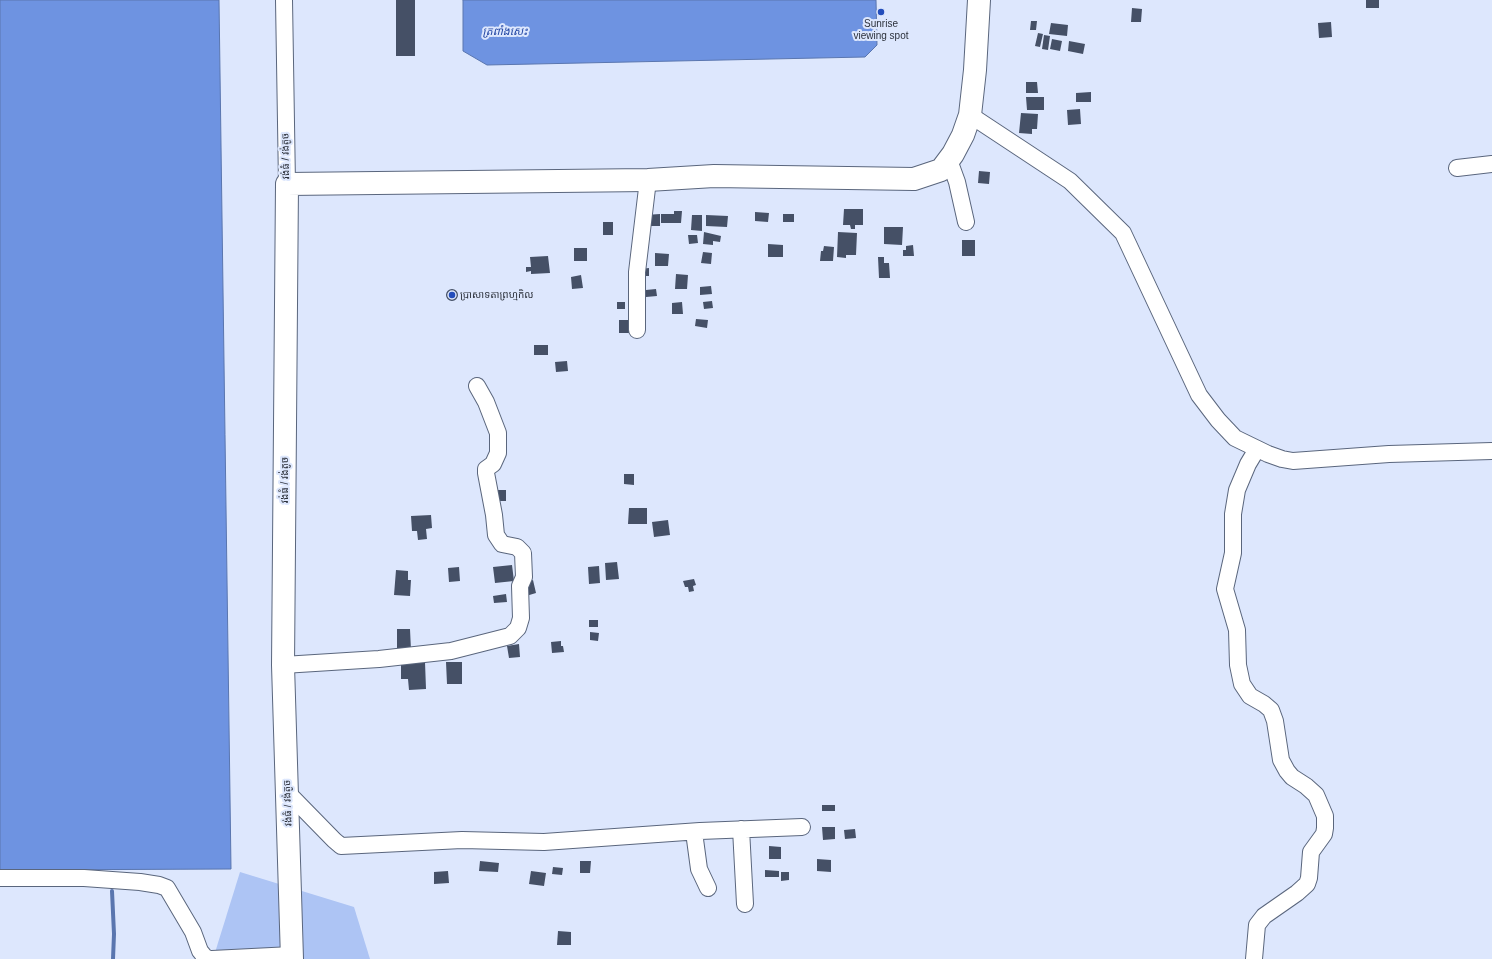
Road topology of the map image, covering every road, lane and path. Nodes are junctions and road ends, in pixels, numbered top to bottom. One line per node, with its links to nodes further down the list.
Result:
1 (284, 0): 8 (street, វង់ធំ / វង់តូច)
2 (979, 0): 3 (main road)
3 (970, 115): 4 (main road); 12 (street)
4 (949, 160): 7 (main road); 9 (street)
5 (1492, 164): 6 (street)
6 (1456, 168)
7 (648, 180): 8 (main road); 10 (street)
8 (287, 184): 14 (main road, វង់ធំ / វង់តូច)
9 (966, 222)
10 (637, 330)
11 (477, 386): 14 (street)
12 (1257, 448): 13 (street); 24 (street)
13 (1492, 451)
14 (284, 665): 15 (main road, វង់ធំ / វង់តូច)
15 (288, 793): 18 (street); 22 (main road, វង់ធំ / វង់តូច)
16 (802, 827): 17 (street)
17 (741, 829): 18 (street); 21 (street)
18 (694, 832): 20 (street)
19 (0, 878): 23 (street)
20 (708, 888)
21 (745, 904)
22 (292, 957): 23 (street)
23 (211, 959)
24 (1254, 959)

